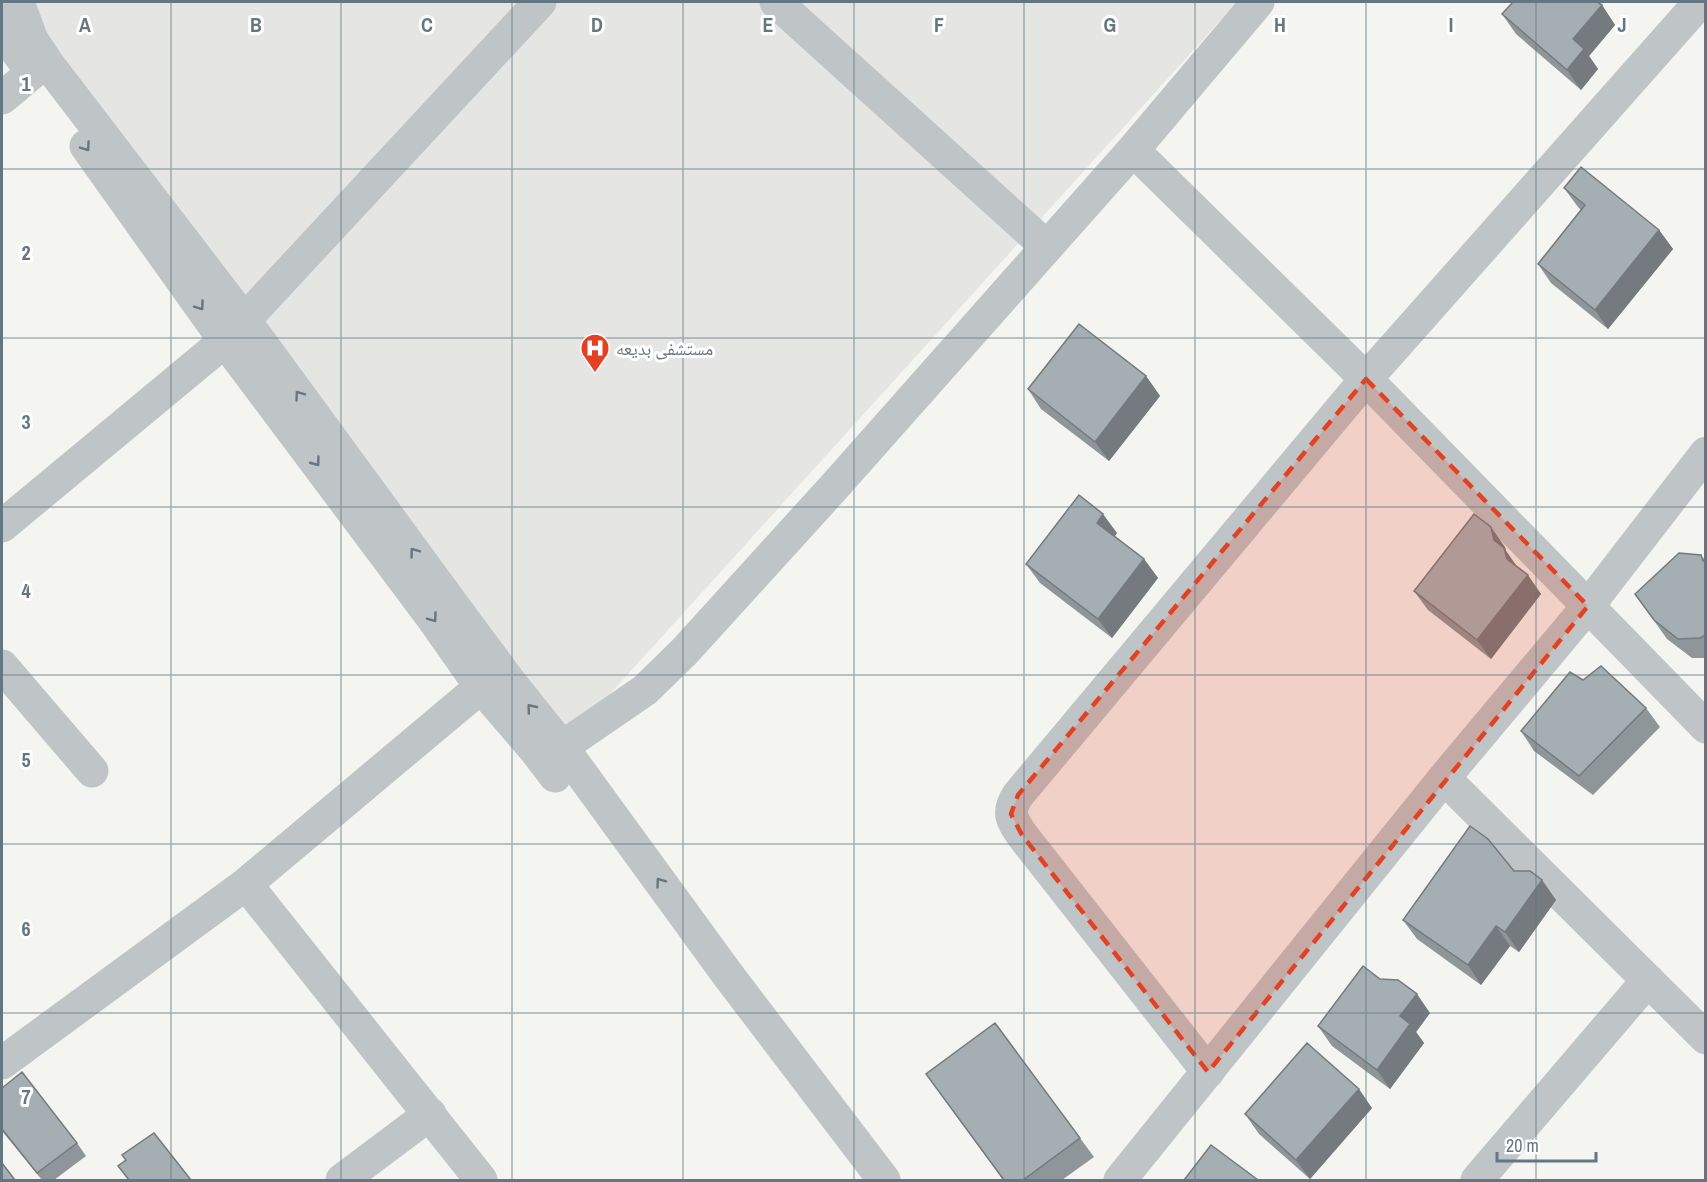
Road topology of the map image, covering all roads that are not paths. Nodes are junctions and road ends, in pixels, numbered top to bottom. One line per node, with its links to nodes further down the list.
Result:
1 (18, 2): 6 (street)
2 (540, 2): 10 (street)
3 (776, 2): 9 (street)
4 (1258, 2): 8 (street)
5 (1700, 2): 11 (street)
6 (22, 52): 7 (street); 10 (street)
7 (2, 98)
8 (1133, 150): 9 (street); 11 (street)
9 (1047, 247): 18 (street)
10 (235, 331): 13 (street); 16 (street, one-way to 16); 18 (street, one-way to 10)
11 (1366, 379): 14 (street); 25 (street)
12 (1702, 466): 14 (street)
13 (2, 526)
14 (1588, 606): 17 (street); 20 (street)
15 (2, 666): 19 (street)
16 (481, 687): 18 (street); 21 (street)
17 (1706, 727)
18 (549, 749): 29 (street); 30 (street, one-way to 18)
19 (92, 771)
20 (1444, 778): 22 (street); 25 (street)
21 (246, 884): 24 (street); 26 (street)
22 (1648, 980): 23 (street); 32 (street)
23 (1706, 1038)
24 (2, 1063)
25 (1208, 1072): 31 (street)
26 (430, 1114): 27 (street); 28 (street)
27 (342, 1180)
28 (481, 1180)
29 (858, 1180)
30 (884, 1180)
31 (1120, 1180)
32 (1477, 1180)

